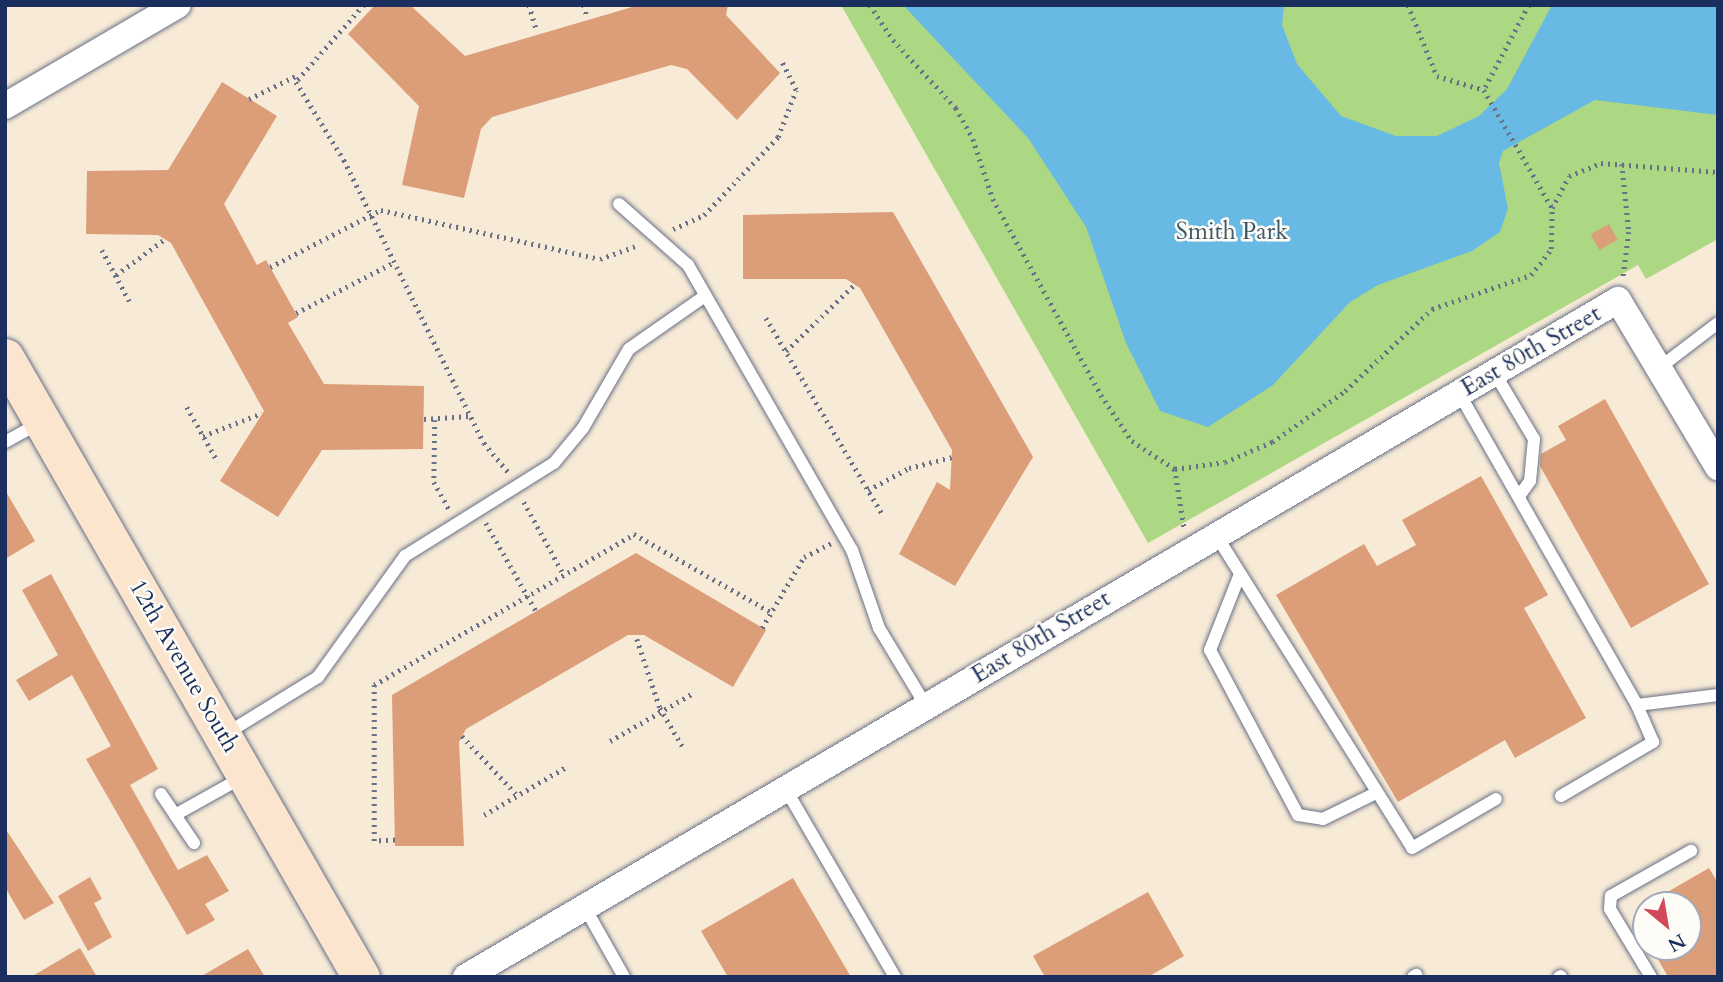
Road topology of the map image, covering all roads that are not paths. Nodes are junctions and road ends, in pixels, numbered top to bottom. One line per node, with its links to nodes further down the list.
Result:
1 (178, 5): 2 (street)
2 (5, 106)
3 (619, 204): 4 (lane)
4 (705, 296): 18 (lane); 19 (lane)
5 (1718, 323): 7 (lane)
6 (5, 357): 10 (street, 12th Avenue South)
7 (1659, 368): 8 (street, East 80th Street); 12 (street)
8 (1494, 372): 9 (street, East 80th Street); 13 (lane)
9 (1459, 393): 13 (lane); 14 (street, East 80th Street)
10 (43, 421): 11 (lane); 19 (street, 12th Avenue South)
11 (5, 442)
12 (1718, 467)
13 (1519, 496): 17 (lane)
14 (1216, 534): 15 (lane); 18 (street, East 80th Street)
15 (1240, 574): 23 (lane); 23 (lane)
16 (1718, 695): 17 (lane)
17 (1637, 705): 24 (lane)
18 (926, 706): 21 (street, East 80th Street)
19 (224, 735): 20 (street, 12th Avenue South)
20 (246, 775): 26 (lane); 30 (street, 12th Avenue South)
21 (785, 788): 29 (street, East 80th Street); 33 (lane)
22 (162, 794): 26 (lane)
23 (1374, 794): 25 (lane)
24 (1561, 796)
25 (1496, 799)
26 (175, 815): 27 (lane)
27 (194, 843)
28 (1691, 851): 34 (lane)
29 (584, 906): 31 (street, East 80th Street); 32 (lane)
30 (361, 977)
31 (466, 977)
32 (624, 977)
33 (895, 977)
34 (1651, 977)

